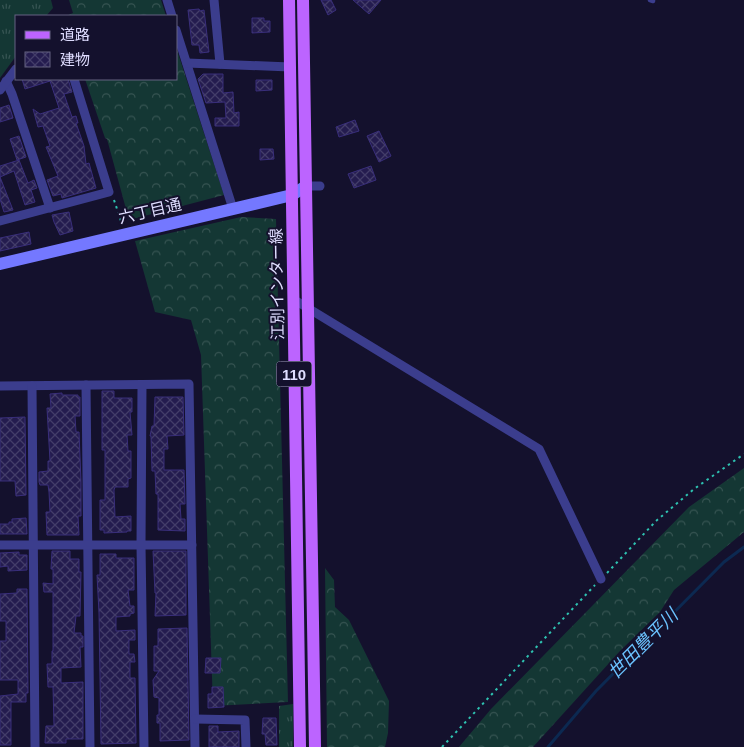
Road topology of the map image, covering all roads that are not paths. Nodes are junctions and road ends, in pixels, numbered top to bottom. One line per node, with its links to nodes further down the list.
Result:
1 (167, 0): 5 (street)
2 (214, 0): 8 (street)
3 (289, 0): 9 (main road, 江別インター線 / 110)
4 (303, 0): 14 (main road, 江別インター線 / 110)
5 (172, 15)
6 (178, 36): 7 (street)
7 (187, 63): 8 (street); 18 (street)
8 (220, 64): 9 (street)
9 (290, 67): 16 (main road, 江別インター線 / 110)
10 (15, 70): 12 (street)
11 (74, 80): 17 (street)
12 (6, 81): 13 (street); 17 (street)
13 (0, 90)
14 (306, 186): 15 (street); 16 (street, 六丁目通); 22 (main road, 江別インター線 / 110)
15 (320, 186)
16 (292, 195): 18 (street, 六丁目通); 21 (main road, 江別インター線 / 110)
17 (50, 208): 19 (street)
18 (232, 209): 20 (street, 六丁目通)
19 (0, 222)
20 (0, 264)
21 (293, 299): 22 (street); 39 (main road, 江別インター線 / 110)
22 (308, 309): 32 (street); 40 (main road, 江別インター線 / 110)
23 (86, 385): 24 (street); 26 (street); 29 (street)
24 (142, 385): 30 (street); 31 (street)
25 (0, 386): 26 (street)
26 (32, 386): 28 (street)
27 (0, 545): 28 (street)
28 (33, 545): 29 (street); 34 (street)
29 (89, 545): 30 (street); 35 (street)
30 (141, 545): 31 (street); 36 (street)
31 (192, 545): 33 (street)
32 (601, 579)
33 (196, 719): 37 (street); 38 (street)
34 (35, 747)
35 (90, 747)
36 (144, 747)
37 (195, 747)
38 (246, 747)
39 (300, 747)
40 (315, 747)

